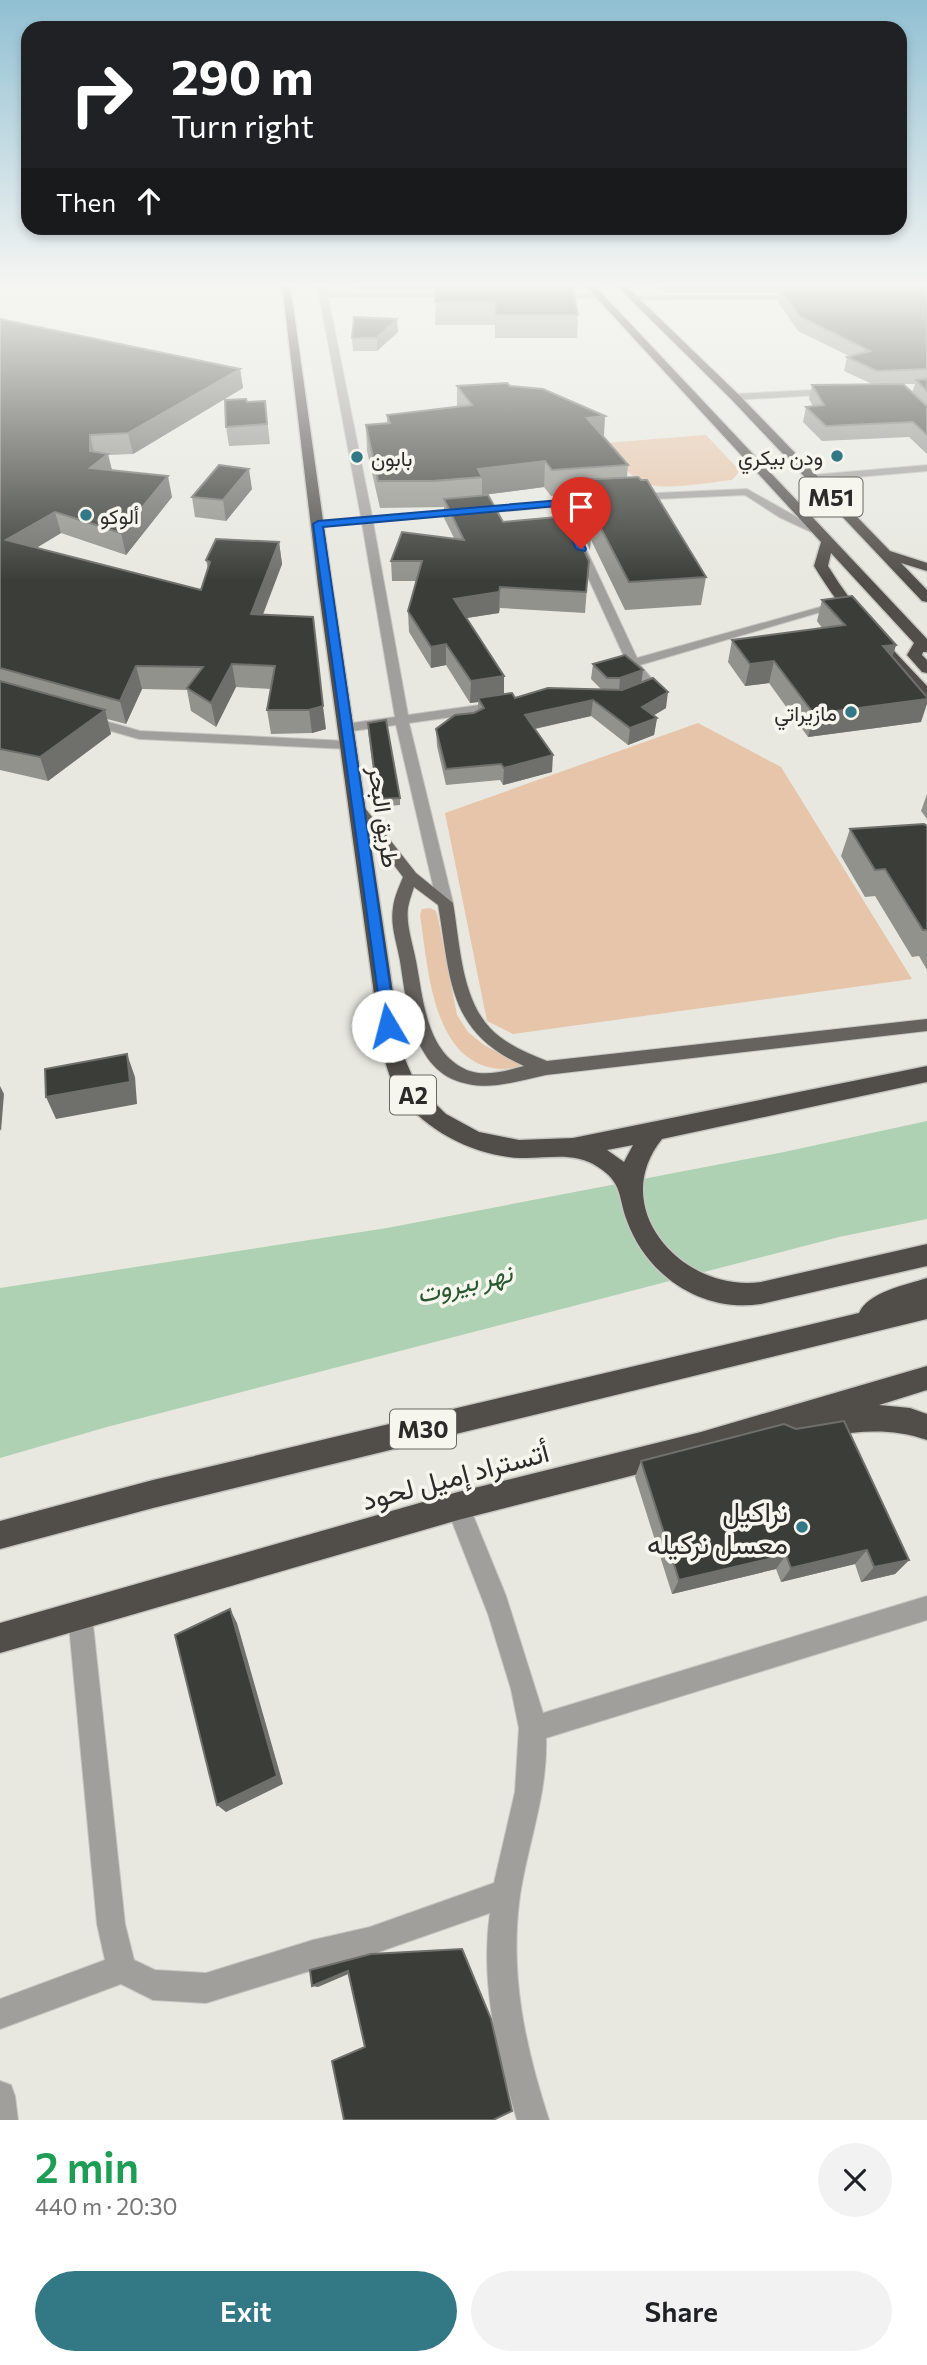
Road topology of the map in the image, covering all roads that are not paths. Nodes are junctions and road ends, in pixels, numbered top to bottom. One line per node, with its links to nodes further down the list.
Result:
1 (299, 383): 14 (highway, طريق البحر / A2)
2 (341, 383): 13 (street)
3 (679, 383): 15 (highway, M51)
4 (720, 383): 6 (highway, M51)
5 (847, 392): 6 (street)
6 (735, 397): 9 (highway, M51)
7 (927, 468): 9 (street)
8 (927, 474): 9 (street)
9 (815, 481): 17 (highway, M51)
10 (627, 497): 15 (street)
11 (614, 499): 12 (street)
12 (561, 503): 13 (street); 22 (street)
13 (368, 521): 14 (street); 28 (street)
14 (318, 524): 29 (highway, طريق البحر / A2)
15 (815, 530): 16 (highway, M51)
16 (827, 542): 20 (highway); 21 (highway, M51)
17 (888, 555): 18 (highway); 19 (highway, M51)
18 (927, 567)
19 (927, 598)
20 (845, 604): 22 (street); 25 (highway)
21 (924, 645): 23 (highway)
22 (633, 663): 24 (street)
23 (927, 669)
24 (649, 690)
25 (927, 695)
26 (513, 704): 28 (street)
27 (76, 717): 30 (street)
28 (402, 721): 29 (street); 33 (street)
29 (345, 728): 30 (highway, طريق البحر / A2)
30 (348, 745): 31 (highway, طريق البحر / A2)
31 (356, 806): 32 (main road); 38 (highway, طريق البحر / A2)
32 (411, 877): 33 (main road); 35 (main road)
33 (445, 903): 35 (main road)
34 (927, 1024): 35 (main road)
35 (546, 1068)
36 (927, 1074): 37 (highway, طريق البحر)
37 (655, 1132): 38 (highway, طريق البحر / A2); 39 (highway)
38 (573, 1147): 39 (highway, A2)
39 (629, 1182): 40 (highway)
40 (927, 1255)
41 (927, 1289): 43 (highway)
42 (927, 1308): 43 (highway, أتستراد إميل لحود / M30)
43 (848, 1326): 48 (highway, أتستراد إميل لحود / M30)
44 (927, 1378): 46 (highway, أتستراد إميل لحود)
45 (927, 1427): 46 (highway)
46 (701, 1445): 47 (highway, أتستراد إميل لحود)
47 (458, 1506): 50 (highway, أتستراد إميل لحود); 52 (street)
48 (0, 1535)
49 (927, 1608): 52 (street)
50 (80, 1615): 51 (highway, أتستراد إميل لحود); 54 (street)
51 (0, 1638)
52 (532, 1728): 53 (street)
53 (506, 1893): 54 (street); 58 (street)
54 (122, 1969): 55 (street)
55 (0, 2014)
56 (0, 2096): 57 (street)
57 (2, 2120)
58 (533, 2120)

